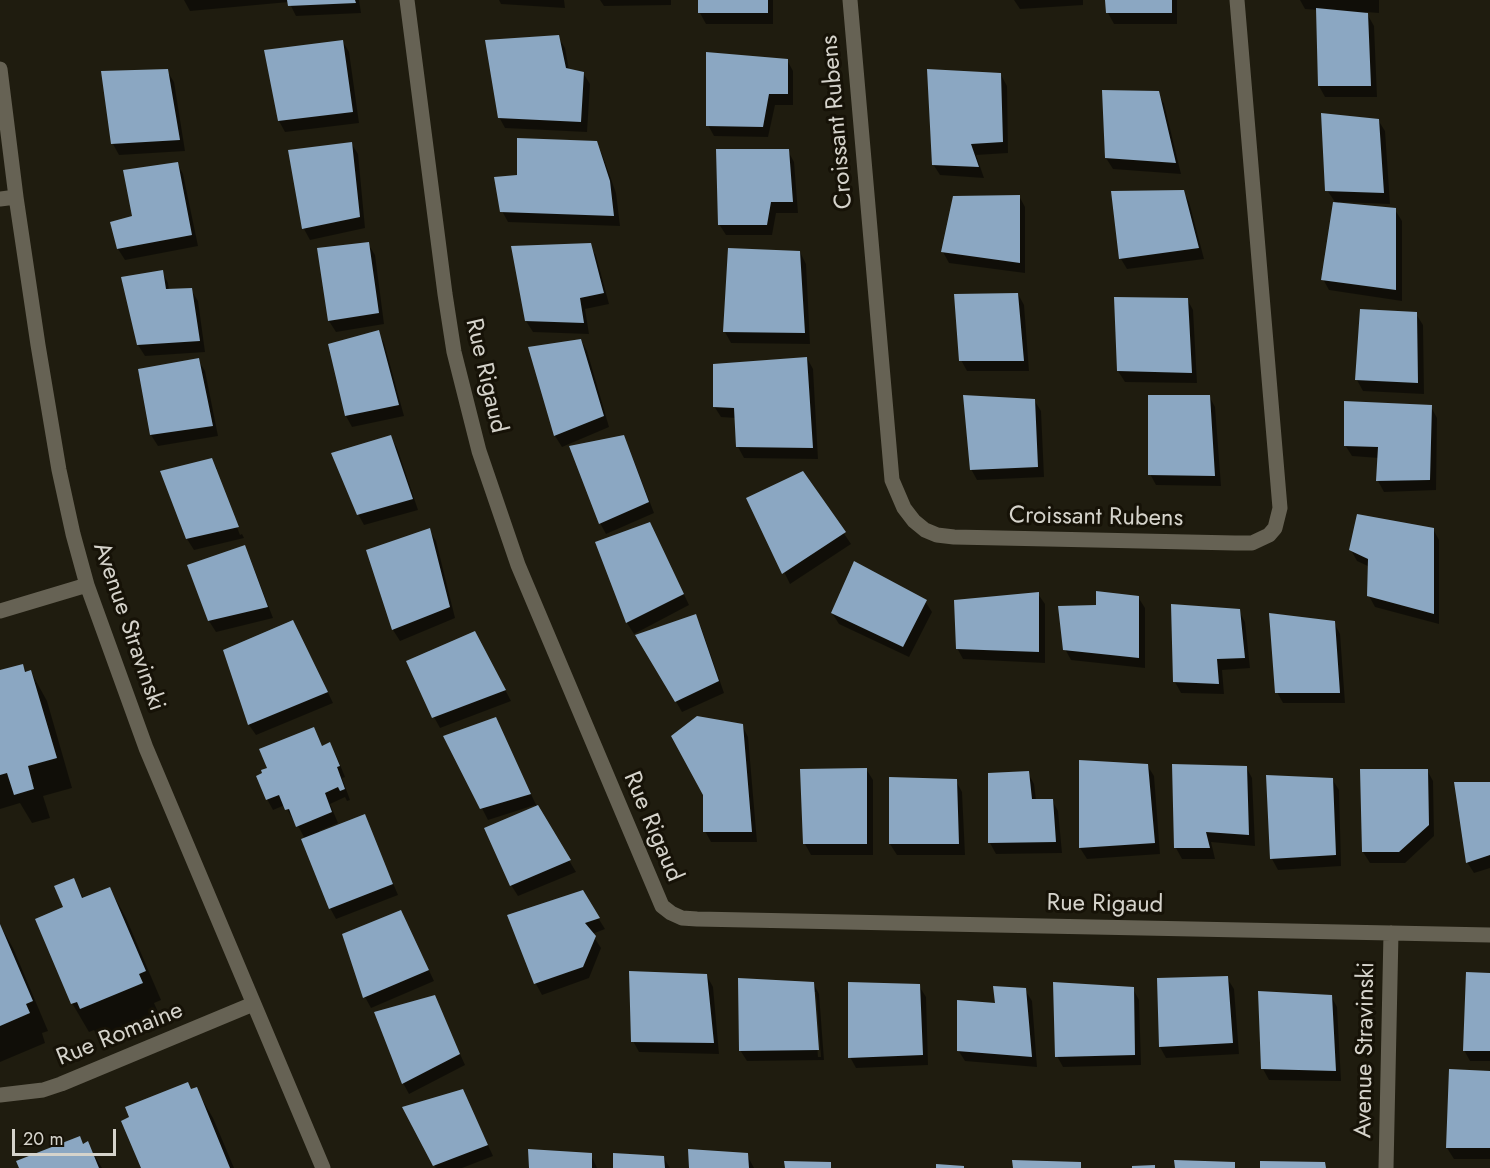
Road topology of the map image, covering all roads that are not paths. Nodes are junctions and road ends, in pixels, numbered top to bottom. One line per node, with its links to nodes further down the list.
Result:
1 (407, 0): 8 (street, Rue Rigaud)
2 (850, 0): 3 (street, Croissant Rubens)
3 (1237, 0)
4 (0, 69): 5 (street, Avenue Stravinski)
5 (8, 198): 6 (street, Avenue Stravinski)
6 (87, 585): 7 (street); 10 (street, Avenue Stravinski)
7 (0, 611)
8 (1390, 933): 9 (street, Rue Rigaud); 13 (street, Avenue Stravinski)
9 (1490, 935)
10 (253, 1004): 11 (street, Rue Romaine); 12 (street, Avenue Stravinski)
11 (0, 1095)
12 (323, 1168)
13 (1386, 1168)

